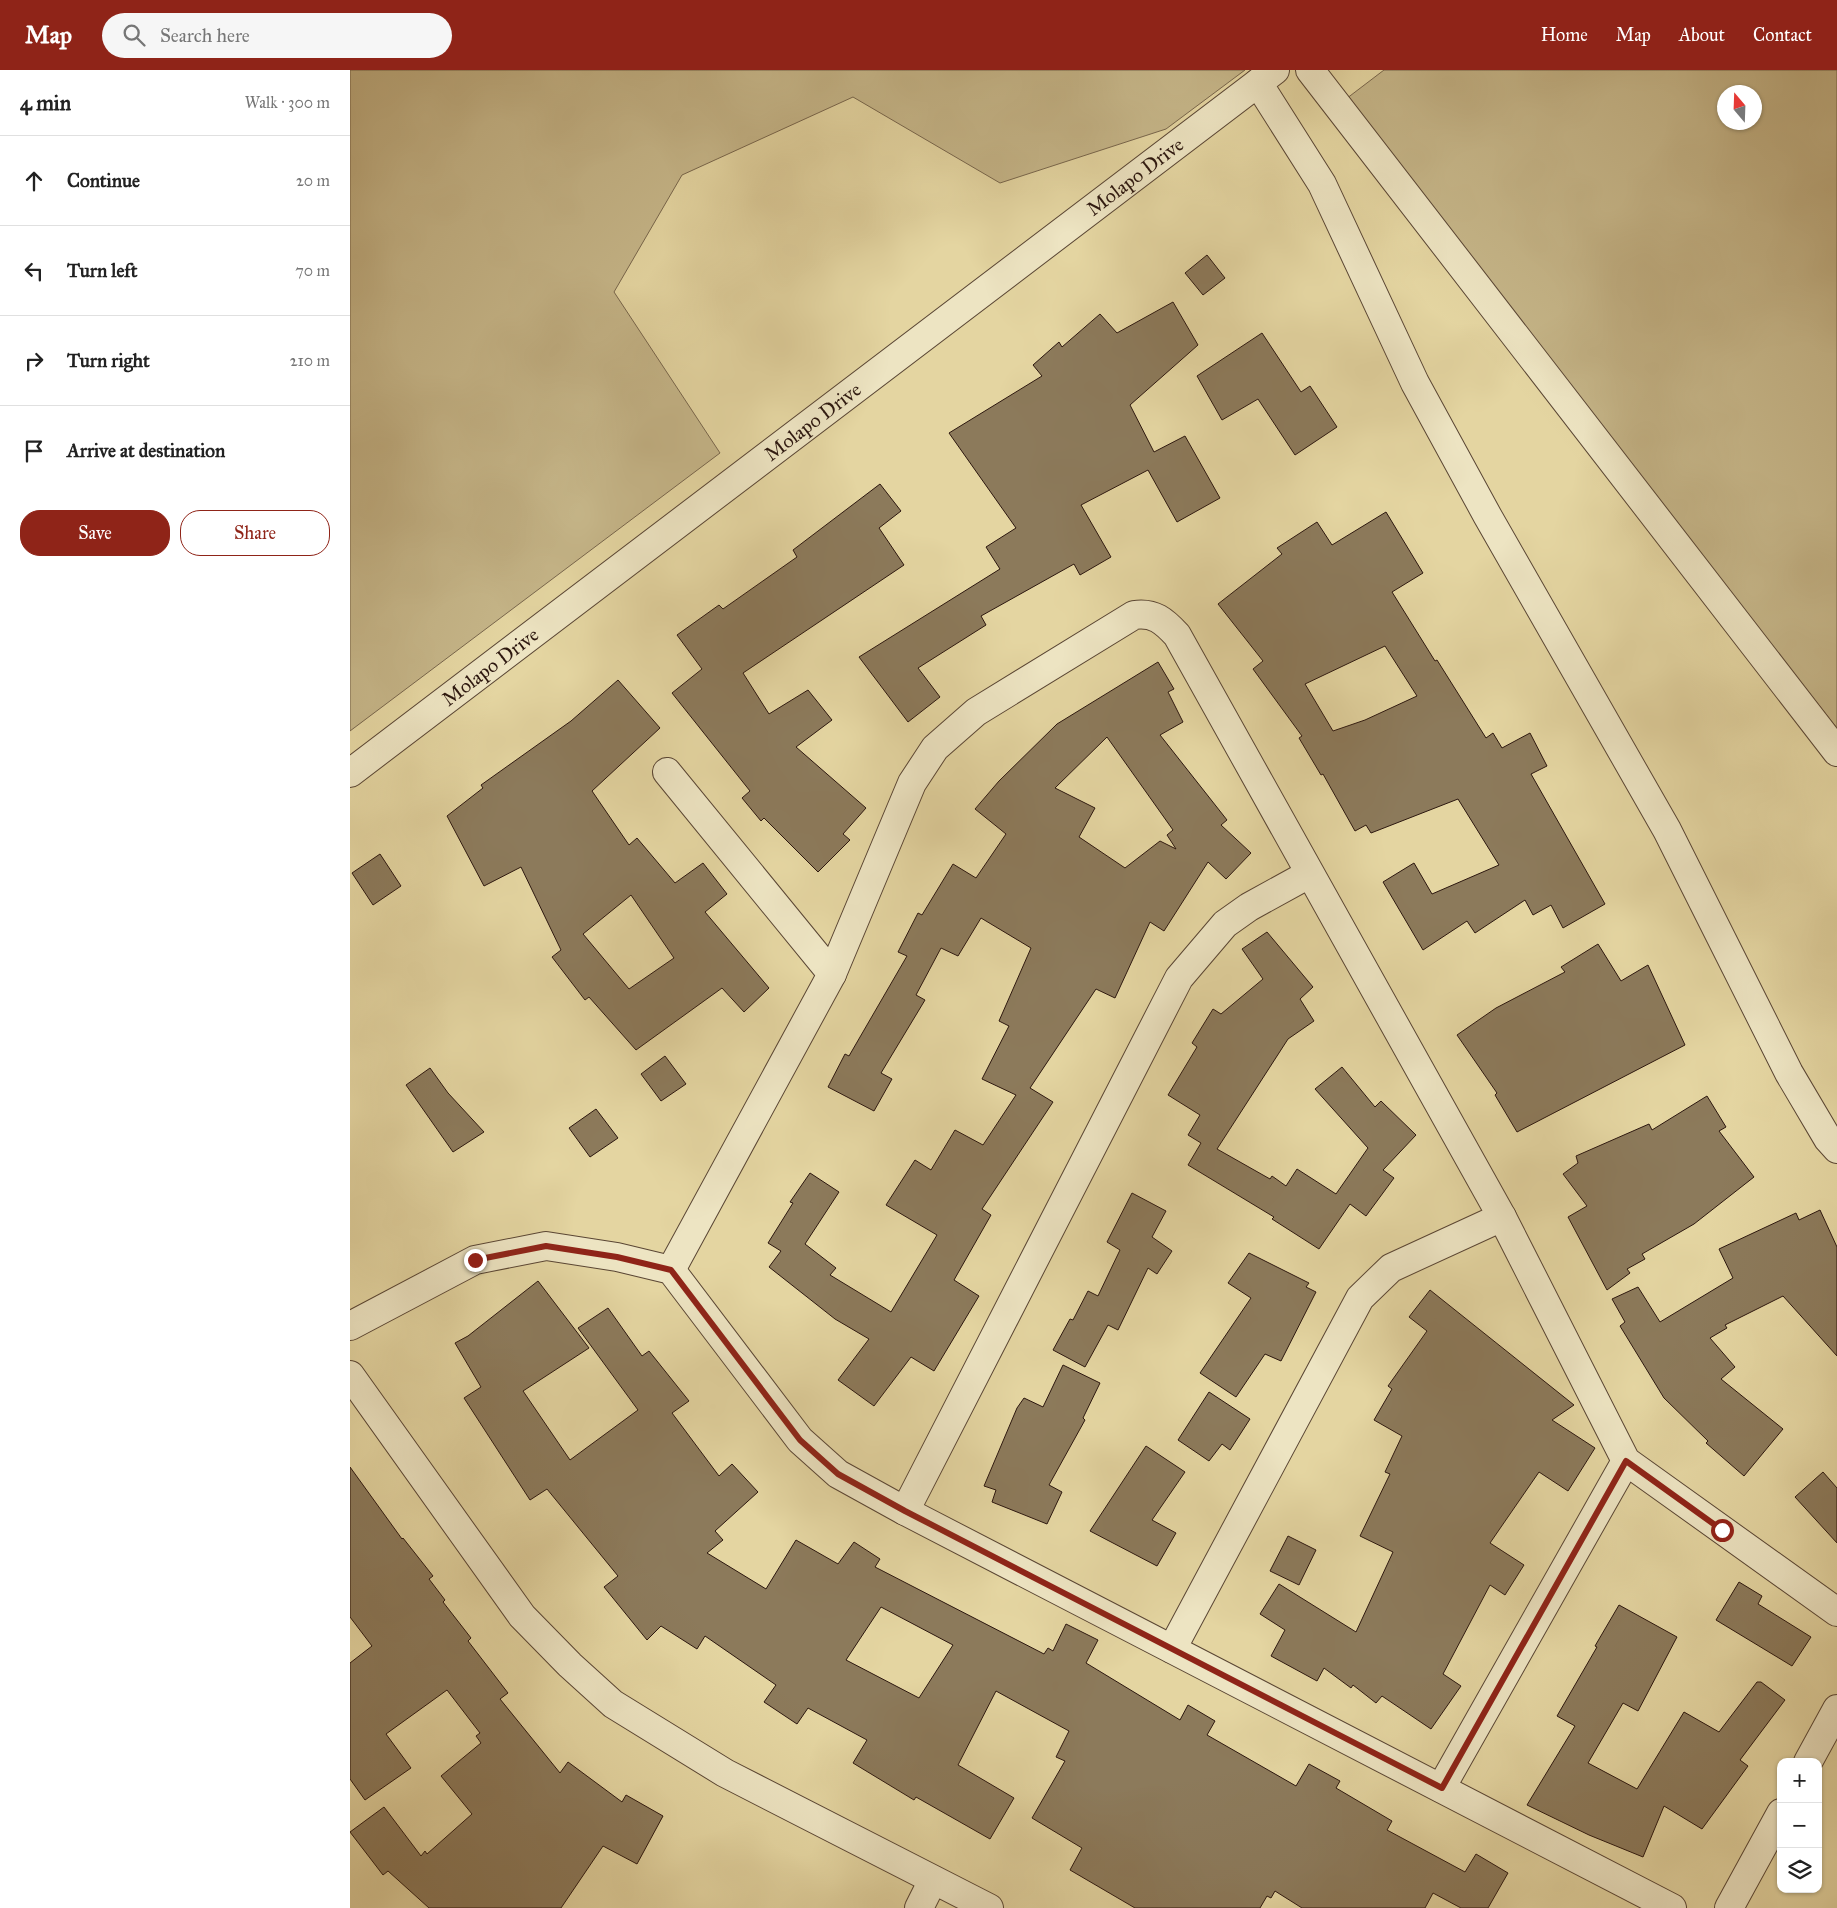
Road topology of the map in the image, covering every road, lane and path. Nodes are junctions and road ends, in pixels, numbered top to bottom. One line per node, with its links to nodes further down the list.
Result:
1 (1310, 70): 3 (street)
2 (1266, 76): 5 (street, Molapo Drive); 8 (street)
3 (1837, 752)
4 (667, 772): 7 (street)
5 (350, 773)
6 (1309, 874): 7 (street); 9 (street); 14 (street)
7 (832, 974): 10 (street)
8 (1837, 1149)
9 (1502, 1217): 13 (street); 16 (street)
10 (671, 1270): 11 (street); 14 (street)
11 (350, 1326)
12 (350, 1375): 21 (street)
13 (1626, 1461): 15 (street); 19 (street)
14 (905, 1511): 16 (street)
15 (1837, 1612)
16 (1172, 1649): 19 (street)
17 (1837, 1709): 18 (street)
18 (1810, 1758)
19 (1442, 1788): 24 (street)
20 (1777, 1820): 25 (street)
21 (933, 1880): 22 (street); 23 (street)
22 (919, 1908)
23 (989, 1908)
24 (1672, 1908)
25 (1729, 1908)

